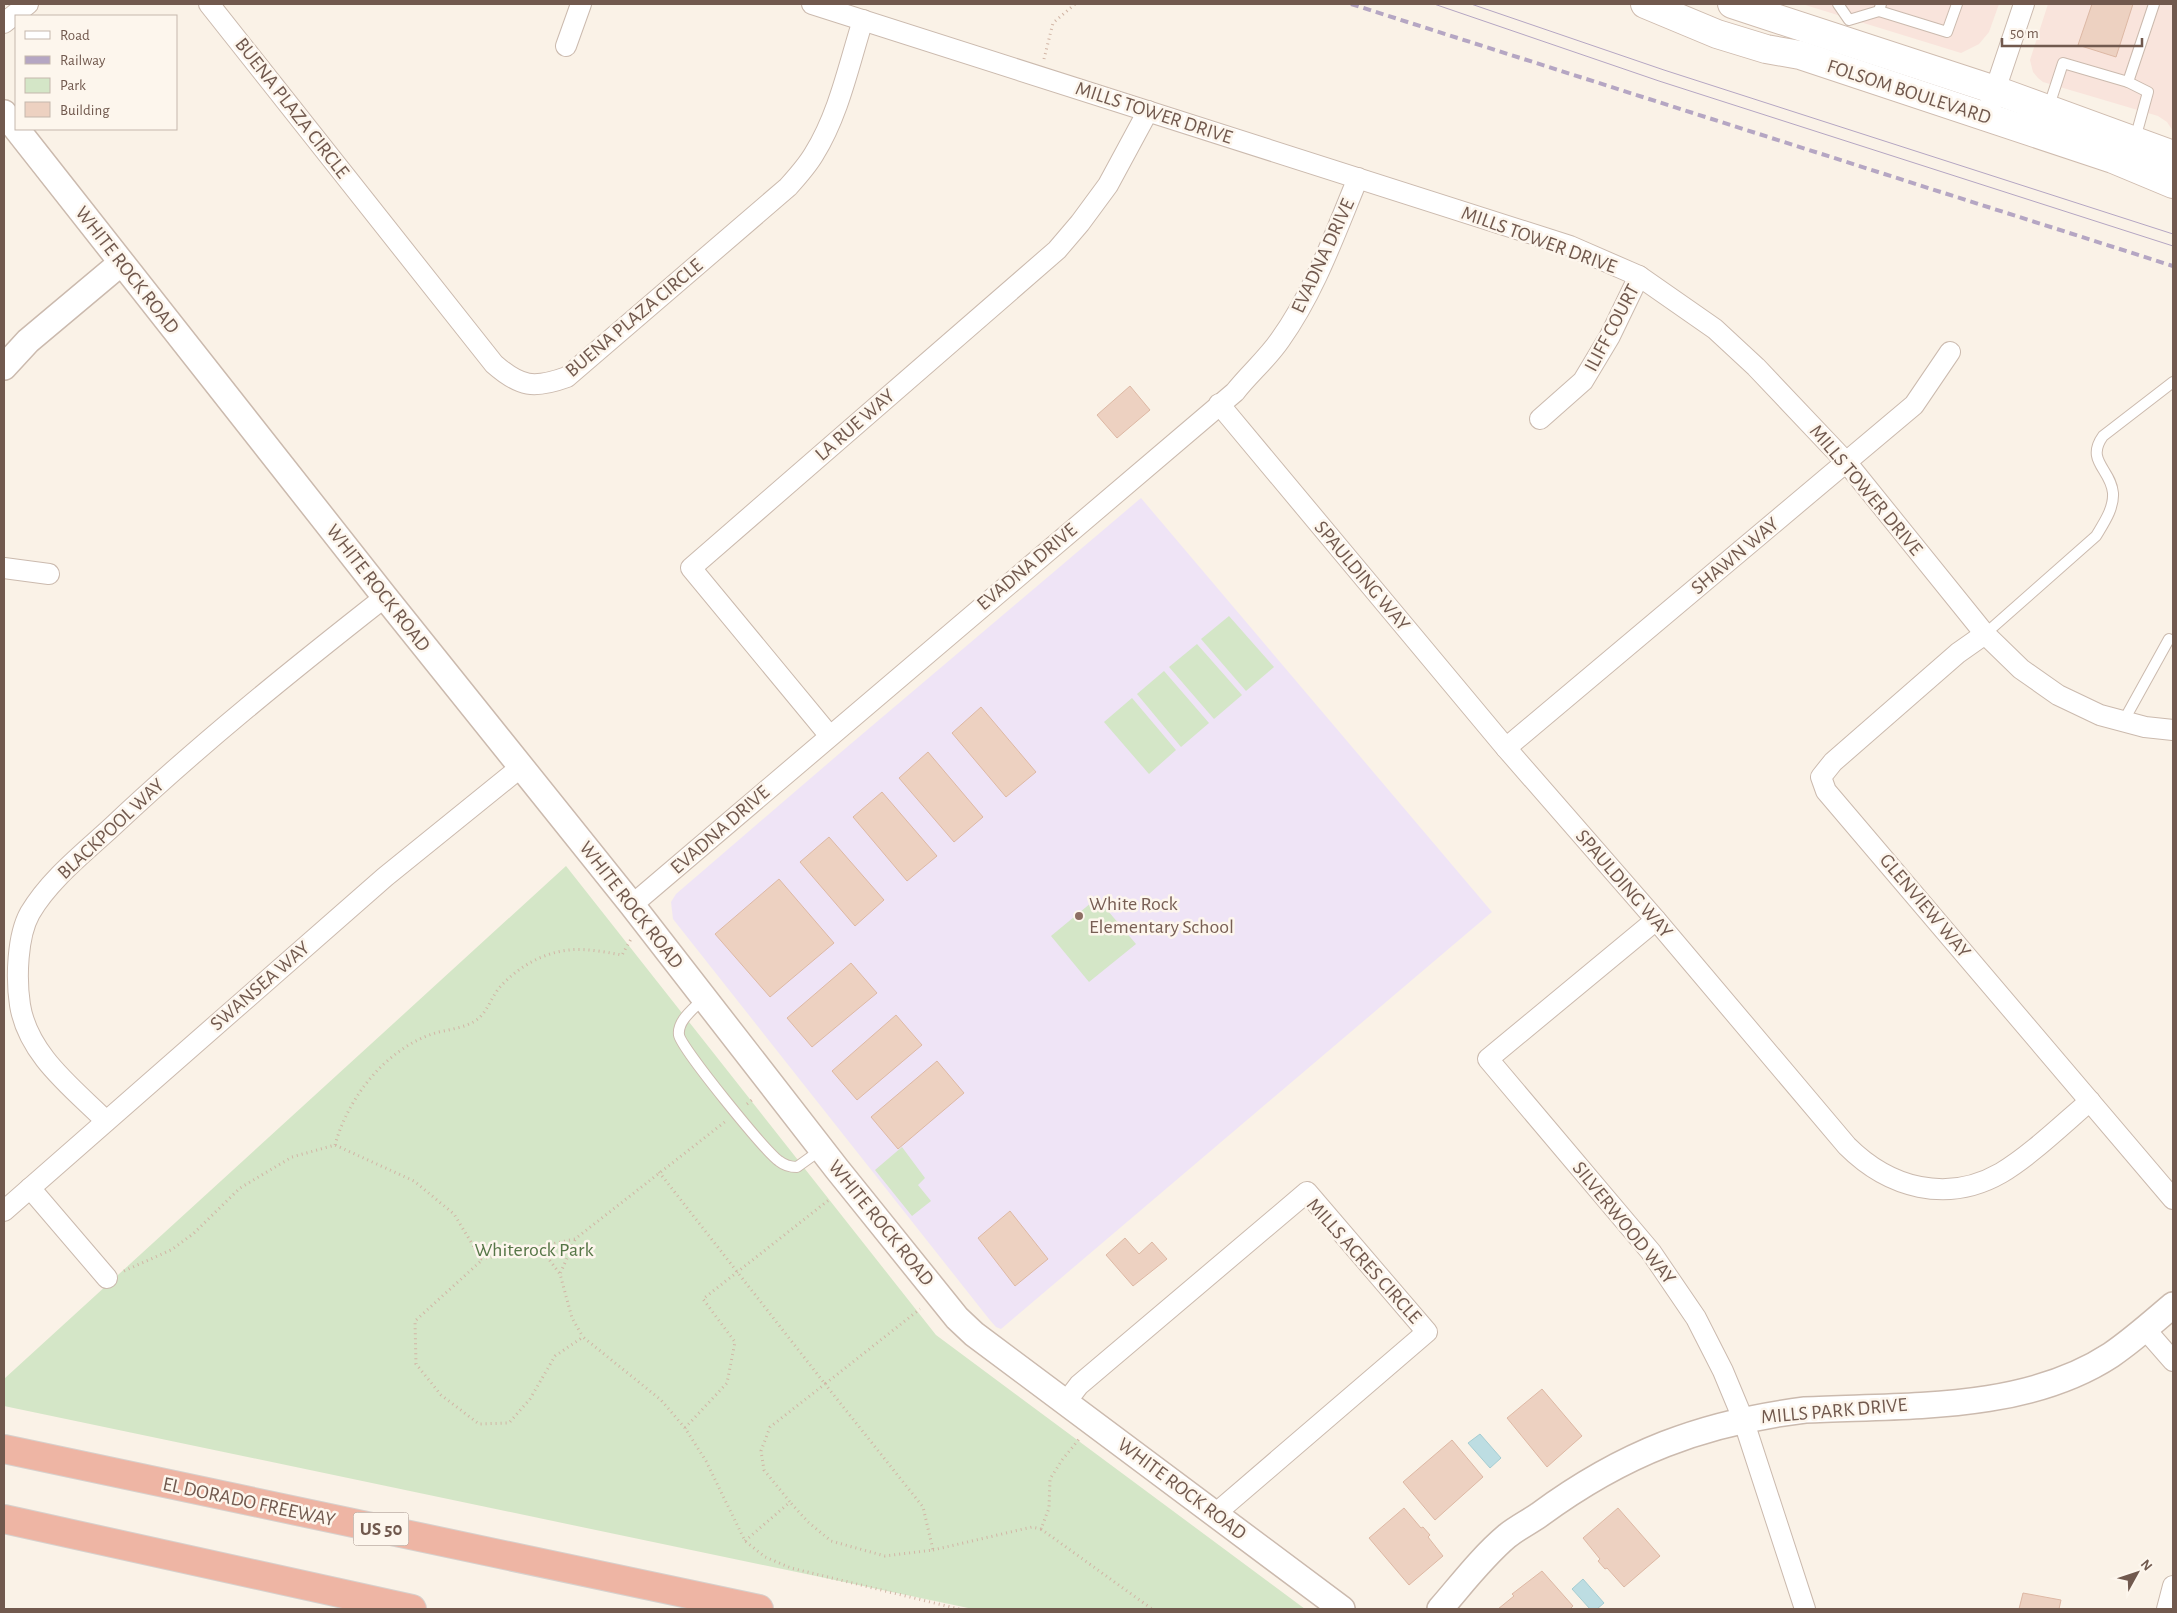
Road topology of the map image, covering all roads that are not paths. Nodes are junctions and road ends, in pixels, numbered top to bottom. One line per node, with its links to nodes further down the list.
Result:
1 (28, 4): 13 (street)
2 (209, 4): 12 (street, BUENA PLAZA CIRCLE)
3 (581, 4): 15 (street)
4 (812, 4): 12 (street, MILLS TOWER DRIVE)
5 (1645, 4): 21 (main road, FOLSOM BOULEVARD)
6 (1732, 4): 14 (main road, FOLSOM BOULEVARD)
7 (1838, 4): 14 (lane)
8 (1957, 4): 11 (lane)
9 (2024, 4): 17 (street)
10 (2154, 4): 16 (lane)
11 (1880, 7): 14 (lane)
12 (863, 20): 19 (street, MILLS TOWER DRIVE)
13 (4, 23)
14 (1845, 30): 17 (main road, FOLSOM BOULEVARD)
15 (566, 46)
16 (2128, 82): 18 (lane); 24 (lane)
17 (1995, 90): 18 (main road, FOLSOM BOULEVARD); 21 (street)
18 (2048, 109): 24 (main road, FOLSOM BOULEVARD)
19 (1148, 111): 26 (street, MILLS TOWER DRIVE); 43 (street, LA RUE WAY)
20 (4, 113): 22 (street, WHITE ROCK ROAD)
21 (1986, 117): 27 (main road, FOLSOM BOULEVARD)
22 (15, 127)
23 (17, 130): 28 (street, WHITE ROCK ROAD)
24 (2134, 141): 25 (main road, FOLSOM BOULEVARD)
25 (2173, 154)
26 (1358, 178): 29 (street, MILLS TOWER DRIVE); 33 (street, EVADNA DRIVE)
27 (2173, 184)
28 (121, 263): 31 (street); 38 (street, WHITE ROCK ROAD)
29 (1639, 276): 34 (street, ILIFF COURT); 35 (street, MILLS TOWER DRIVE)
30 (1950, 352): 35 (street, SHAWN WAY)
31 (4, 366)
32 (2173, 382): 39 (lane)
33 (1219, 404): 43 (street, EVADNA DRIVE); 44 (street, SPAULDING WAY)
34 (1540, 419)
35 (1847, 463): 39 (street, MILLS TOWER DRIVE); 44 (street, SHAWN WAY)
36 (4, 568): 37 (street)
37 (49, 574)
38 (385, 597): 45 (street, WHITE ROCK ROAD); 49 (street, BLACKPOOL WAY)
39 (1985, 634): 41 (street, MILLS TOWER DRIVE); 50 (street, GLENVIEW WAY)
40 (2169, 639): 41 (lane)
41 (2123, 722): 42 (street, MILLS TOWER DRIVE)
42 (2173, 730)
43 (829, 735): 46 (street, EVADNA DRIVE)
44 (1506, 748): 47 (street, SPAULDING WAY)
45 (521, 767): 46 (street, WHITE ROCK ROAD); 51 (street, SWANSEA WAY)
46 (632, 905): 48 (street, WHITE ROCK ROAD)
47 (1656, 920): 50 (street, SPAULDING WAY); 61 (street, SILVERWOOD WAY)
48 (704, 998): 52 (street, WHITE ROCK ROAD); 52 (lane)
49 (12, 1007): 51 (street, BLACKPOOL WAY)
50 (2090, 1101): 54 (street, GLENVIEW WAY)
51 (106, 1121): 53 (street, SWANSEA WAY)
52 (822, 1149): 60 (street, WHITE ROCK ROAD)
53 (30, 1188): 55 (street, SWANSEA WAY); 56 (street)
54 (2173, 1199)
55 (4, 1211)
56 (108, 1278)
57 (2173, 1305): 58 (street, MILLS PARK DRIVE)
58 (2145, 1329): 59 (street); 61 (street, MILLS PARK DRIVE)
59 (2173, 1361)
60 (1066, 1402): 63 (street, WHITE ROCK ROAD); 63 (street, MILLS ACRES CIRCLE)
61 (1743, 1419): 69 (street, MILLS PARK DRIVE); 70 (street, SILVERWOOD WAY)
62 (4, 1449): 67 (highway, EL DORADO FREEWAY / US 50)
63 (1215, 1514): 68 (street, WHITE ROCK ROAD)
64 (4, 1520): 66 (highway)
65 (2173, 1586): 71 (street)
66 (412, 1609)
67 (759, 1609)
68 (1342, 1609)
69 (1440, 1609)
70 (1805, 1609)
71 (2167, 1609)

